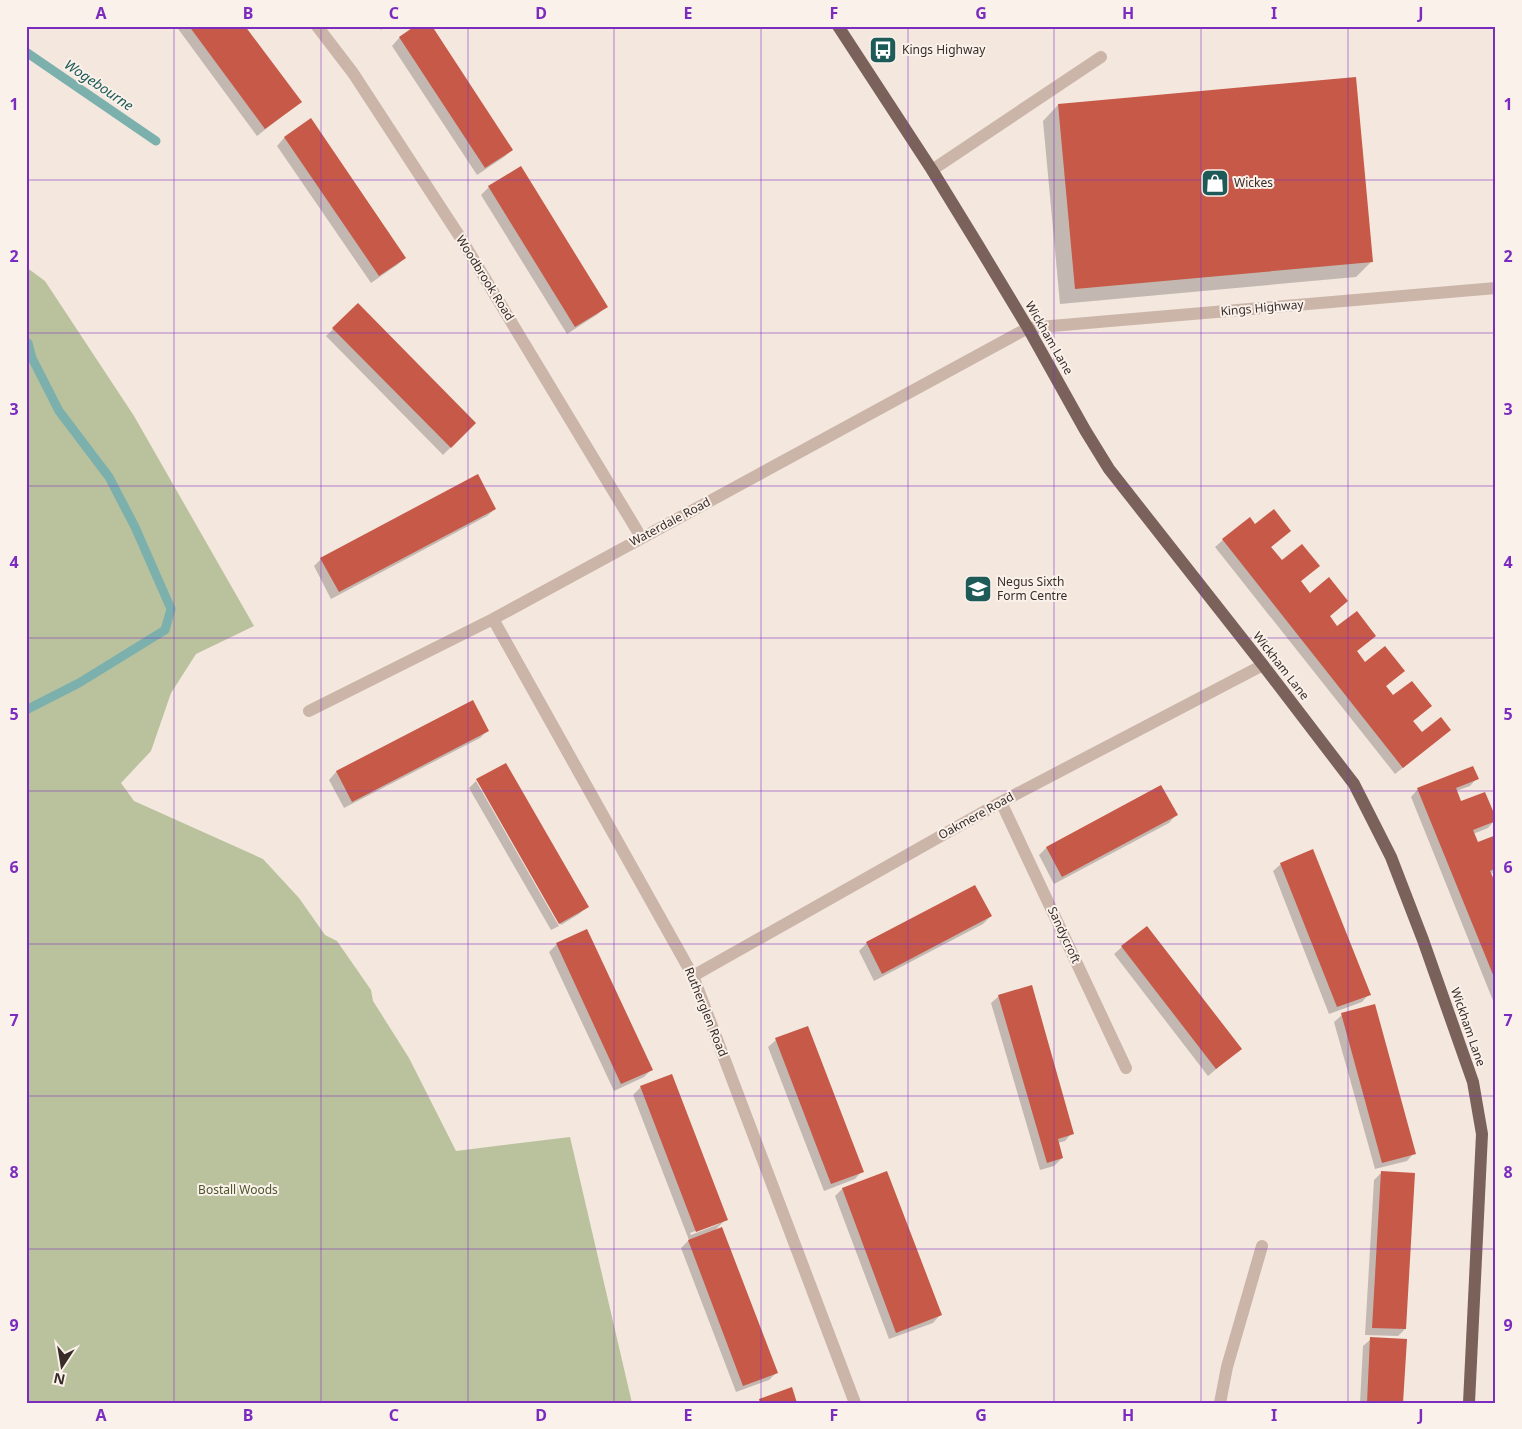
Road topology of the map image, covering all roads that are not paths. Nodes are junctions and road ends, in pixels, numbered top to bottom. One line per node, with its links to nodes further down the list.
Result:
1 (317, 26): 7 (street, Woodbrook Road)
2 (838, 26): 4 (main road, Wickham Lane)
3 (1100, 57): 4 (street)
4 (932, 170): 6 (main road, Wickham Lane)
5 (1496, 288): 6 (street, Kings Highway)
6 (1028, 328): 7 (street, Waterdale Road); 9 (main road, Wickham Lane)
7 (641, 538): 8 (street, Waterdale Road)
8 (493, 619): 10 (street, Waterdale Road); 12 (street, Rutherglen Road)
9 (1263, 664): 11 (street, Oakmere Road); 17 (main road, Wickham Lane)
10 (310, 711)
11 (1001, 802): 12 (street, Oakmere Road); 13 (street, Sandycroft)
12 (693, 976): 15 (street, Rutherglen Road)
13 (1126, 1068)
14 (1262, 1246): 16 (street)
15 (855, 1403)
16 (1220, 1403)
17 (1469, 1403)

